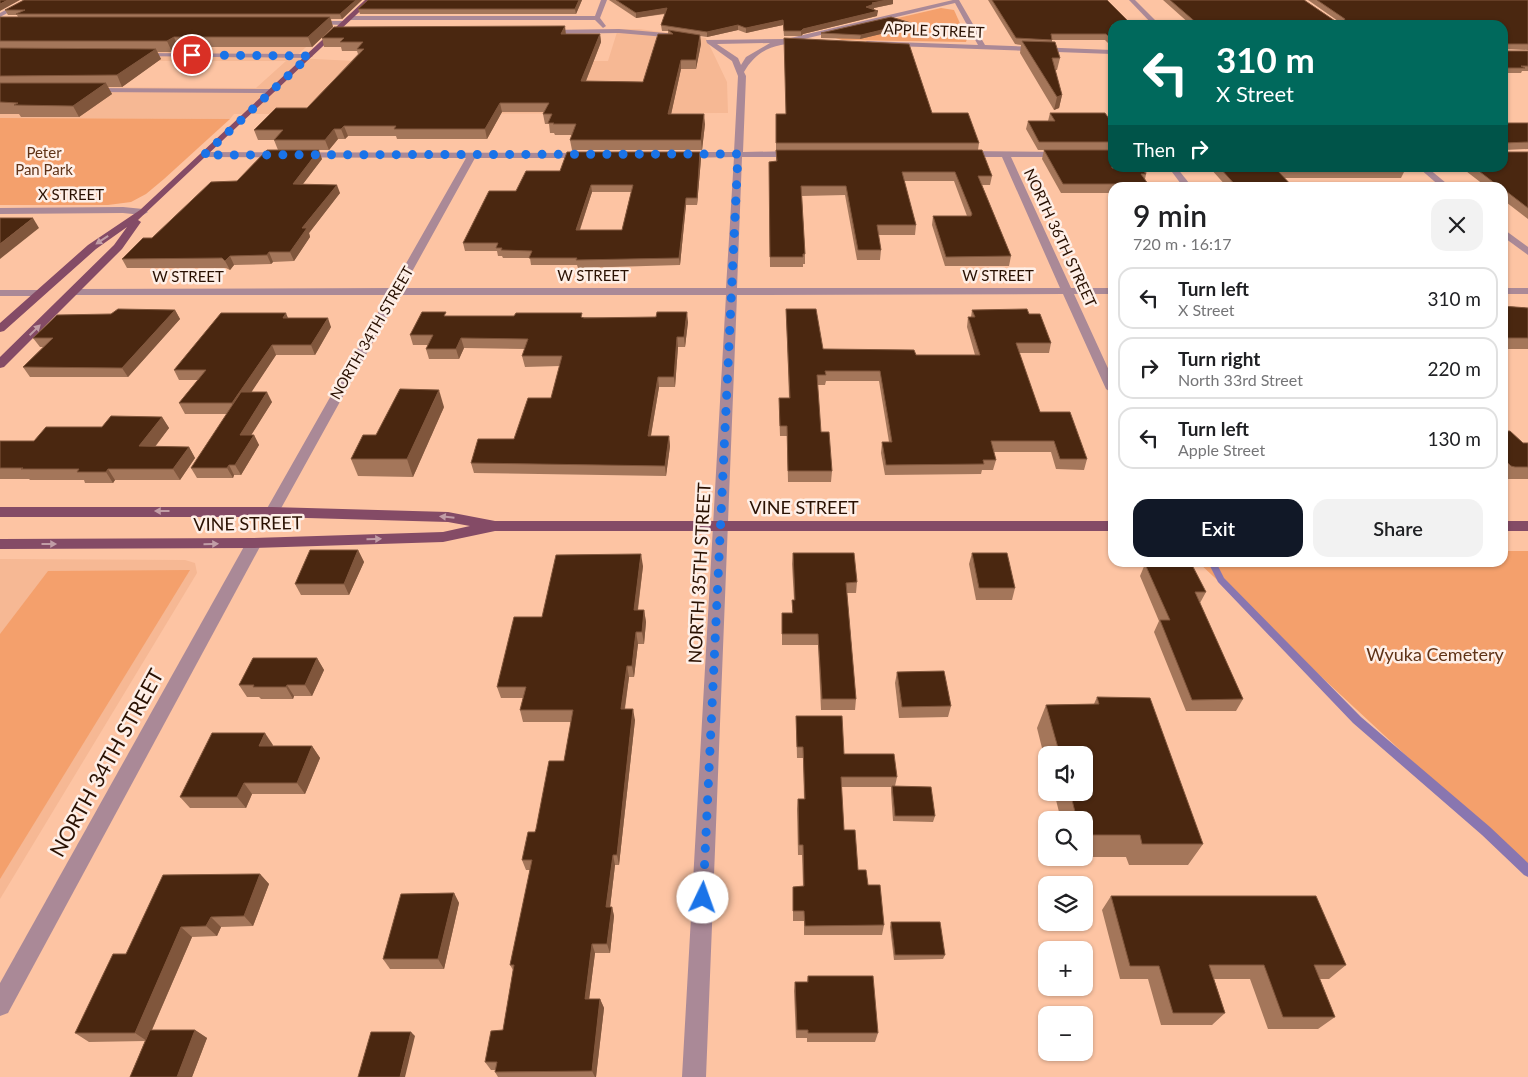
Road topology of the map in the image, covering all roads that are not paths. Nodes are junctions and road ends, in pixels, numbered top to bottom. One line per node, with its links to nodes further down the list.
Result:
1 (29, 0): 6 (street)
2 (369, 0): 9 (main road)
3 (604, 0): 7 (street)
4 (1132, 0): 8 (street)
5 (956, 1): 16 (street); 19 (street)
6 (0, 15)
7 (597, 18): 9 (street); 11 (street)
8 (1152, 20)
9 (347, 21): 10 (street); 12 (main road)
10 (303, 23)
11 (619, 31): 14 (street); 15 (street)
12 (334, 32): 13 (street); 22 (main road)
13 (350, 32)
14 (538, 32)
15 (685, 38)
16 (792, 40): 17 (street); 23 (street); 23 (street)
17 (815, 42)
18 (862, 43): 19 (street, APPLE STREET)
19 (982, 46): 20 (street, APPLE STREET)
20 (1108, 52)
21 (129, 55): 22 (street)
22 (309, 56): 25 (main road)
23 (741, 71): 26 (street, NORTH 35TH STREET)
24 (84, 90): 25 (street)
25 (272, 91): 31 (main road)
26 (738, 154): 27 (street); 34 (street); 43 (street, NORTH 35TH STREET)
27 (807, 154)
28 (956, 154): 29 (street)
29 (1005, 154): 30 (street); 44 (street, NORTH 36TH STREET)
30 (1074, 154)
31 (204, 155): 32 (street); 40 (main road)
32 (472, 155): 33 (street); 51 (street, NORTH 34TH STREET)
33 (590, 155)
34 (669, 155)
35 (1176, 172): 37 (street)
36 (1428, 172): 38 (street)
37 (1184, 182)
38 (1440, 182)
39 (0, 210): 40 (street, X STREET)
40 (143, 212): 49 (main road, one-way to 49); 50 (main road)
41 (1508, 237): 42 (street)
42 (1528, 252)
43 (732, 291): 44 (street, W STREET); 51 (street, W STREET); 61 (street, NORTH 35TH STREET)
44 (1068, 291): 45 (street, W STREET); 54 (street, NORTH 36TH STREET)
45 (1108, 291)
46 (1508, 291): 47 (street)
47 (1528, 291)
48 (0, 292): 49 (street)
49 (40, 292): 52 (main road)
50 (73, 292): 51 (street, W STREET); 53 (main road, one-way to 50)
51 (396, 292): 56 (street, NORTH 34TH STREET)
52 (0, 329)
53 (0, 364)
54 (1108, 380)
55 (0, 512): 56 (main road, VINE STREET, one-way to 55)
56 (272, 512): 57 (main road, VINE STREET, one-way to 56)
57 (495, 526): 61 (main road, VINE STREET); 62 (main road, VINE STREET, one-way to 57)
58 (1108, 526): 61 (main road, VINE STREET)
59 (1508, 526): 60 (main road)
60 (1528, 526)
61 (721, 527): 65 (street, NORTH 35TH STREET)
62 (254, 543): 63 (main road, VINE STREET, one-way to 62); 64 (street, NORTH 34TH STREET)
63 (0, 544)
64 (0, 1004)
65 (694, 1077)

